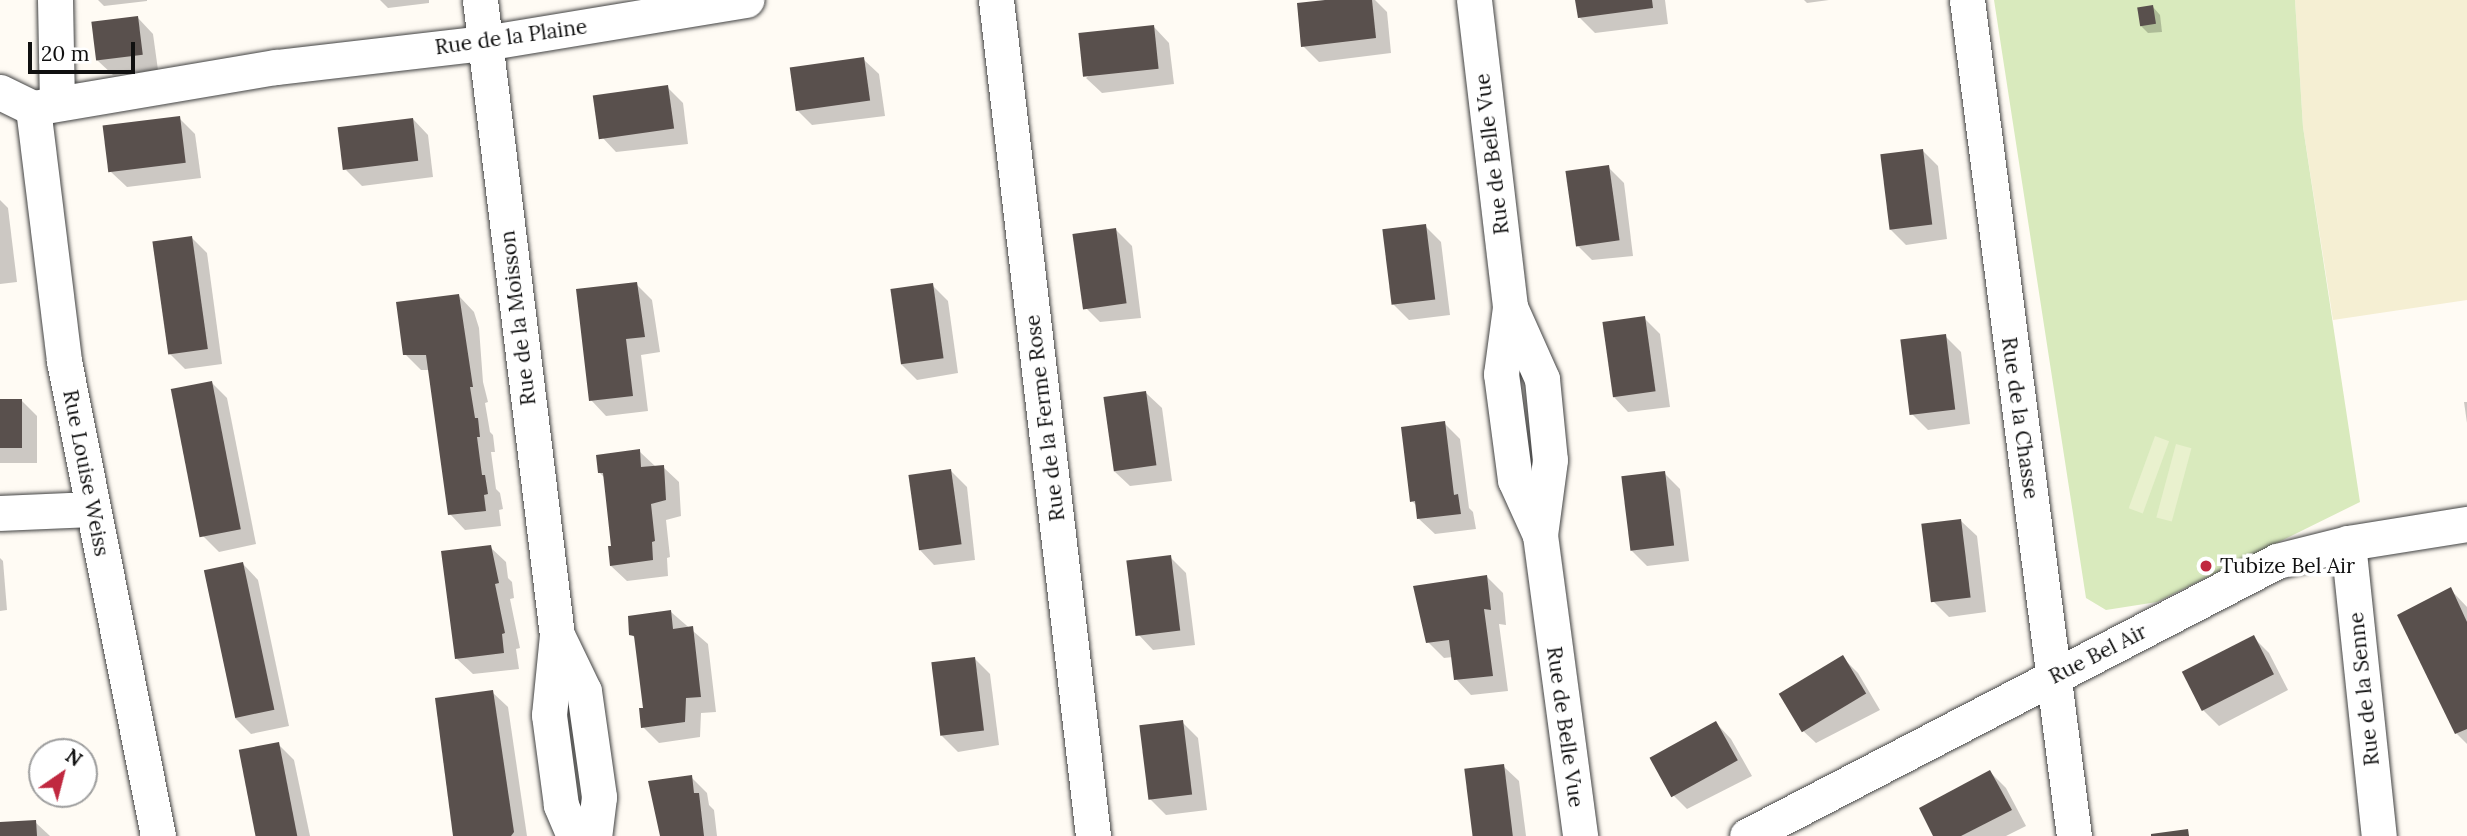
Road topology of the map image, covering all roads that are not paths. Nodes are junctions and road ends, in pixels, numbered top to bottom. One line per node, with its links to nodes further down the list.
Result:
1 (55, 0): 9 (street, Rue Louise Weiss)
2 (480, 0): 7 (street, Rue de la Moisson)
3 (746, 0): 7 (street, Rue de la Plaine)
4 (996, 0): 19 (street, Rue de la Ferme Rose)
5 (1474, 0): 20 (street, Rue de Belle Vue)
6 (1968, 0): 15 (street, Rue de la Chasse)
7 (485, 43): 9 (street, Rue de la Plaine); 14 (street, Rue de la Moisson)
8 (0, 92): 9 (street)
9 (45, 104): 10 (street, Rue Louise Weiss)
10 (92, 509): 11 (street); 16 (street, Rue Louise Weiss)
11 (0, 513)
12 (2467, 524): 13 (street, Rue Bel Air)
13 (2348, 543): 15 (street, Rue Bel Air); 23 (street, Rue de la Senne)
14 (557, 635): 17 (street, Rue de la Moisson); 18 (street, Rue de la Moisson)
15 (2054, 676): 21 (street, Rue Bel Air); 22 (street, Rue de la Chasse)
16 (158, 836)
17 (574, 836)
18 (594, 836)
19 (1093, 836)
20 (1580, 836)
21 (1747, 836)
22 (2074, 836)
23 (2379, 836)

